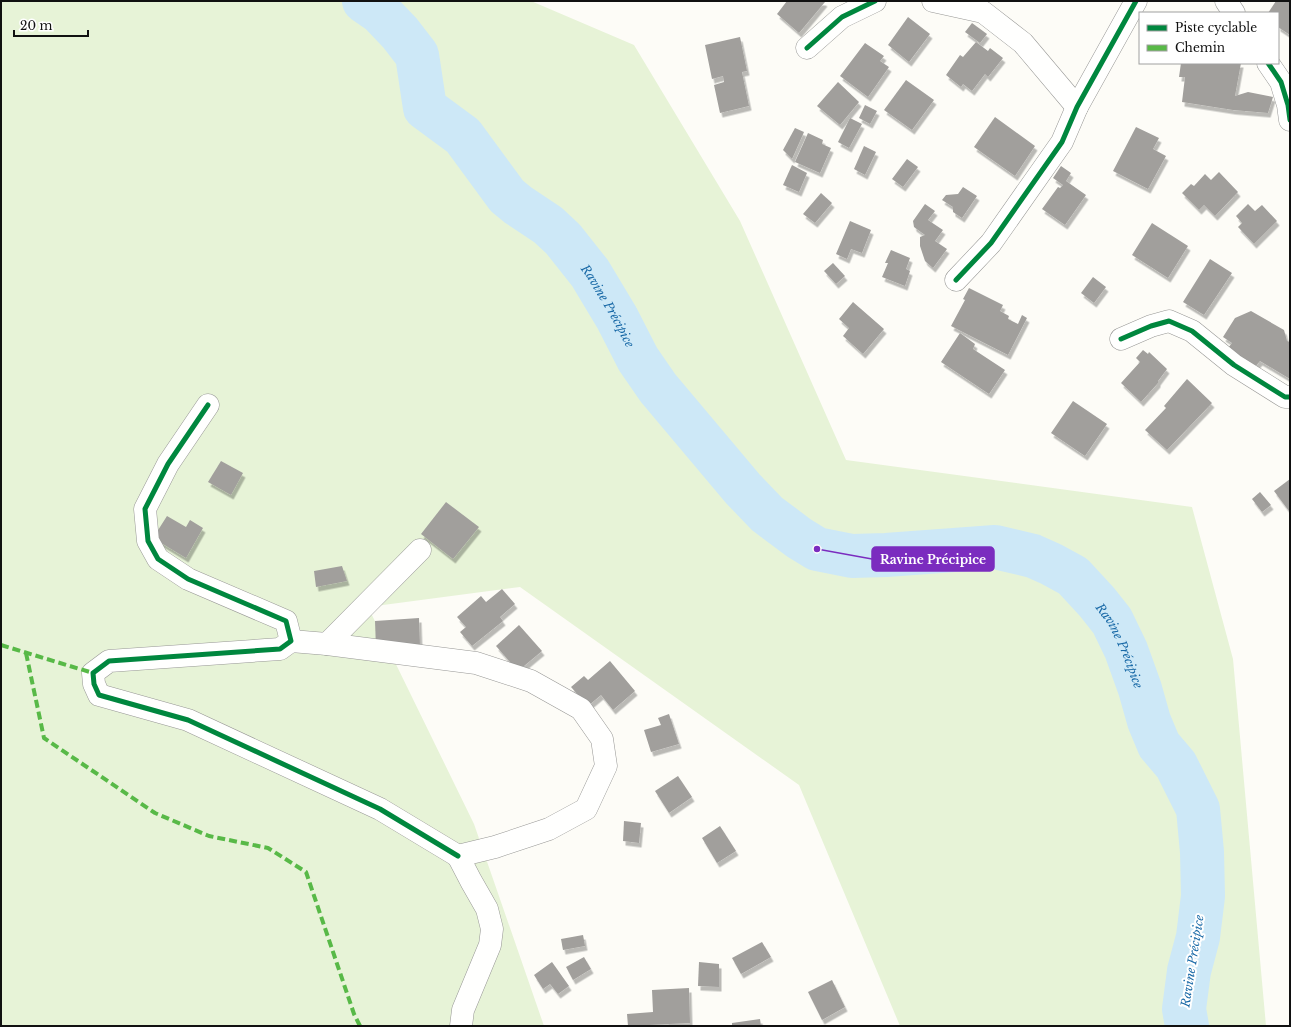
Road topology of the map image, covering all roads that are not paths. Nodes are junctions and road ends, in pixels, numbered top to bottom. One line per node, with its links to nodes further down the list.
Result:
1 (875, 1): 6 (street)
2 (933, 1): 8 (street)
3 (1136, 1): 8 (street)
4 (1226, 1): 5 (street)
5 (1233, 12)
6 (807, 48)
7 (1269, 64): 9 (street)
8 (1077, 107): 10 (street)
9 (1290, 120)
10 (956, 280)
11 (1121, 339): 12 (street)
12 (1290, 397)
13 (208, 406): 15 (street)
14 (420, 550): 16 (street)
15 (290, 641): 16 (street); 17 (street)
16 (327, 644): 17 (street)
17 (458, 856): 18 (street)
18 (461, 1026)

